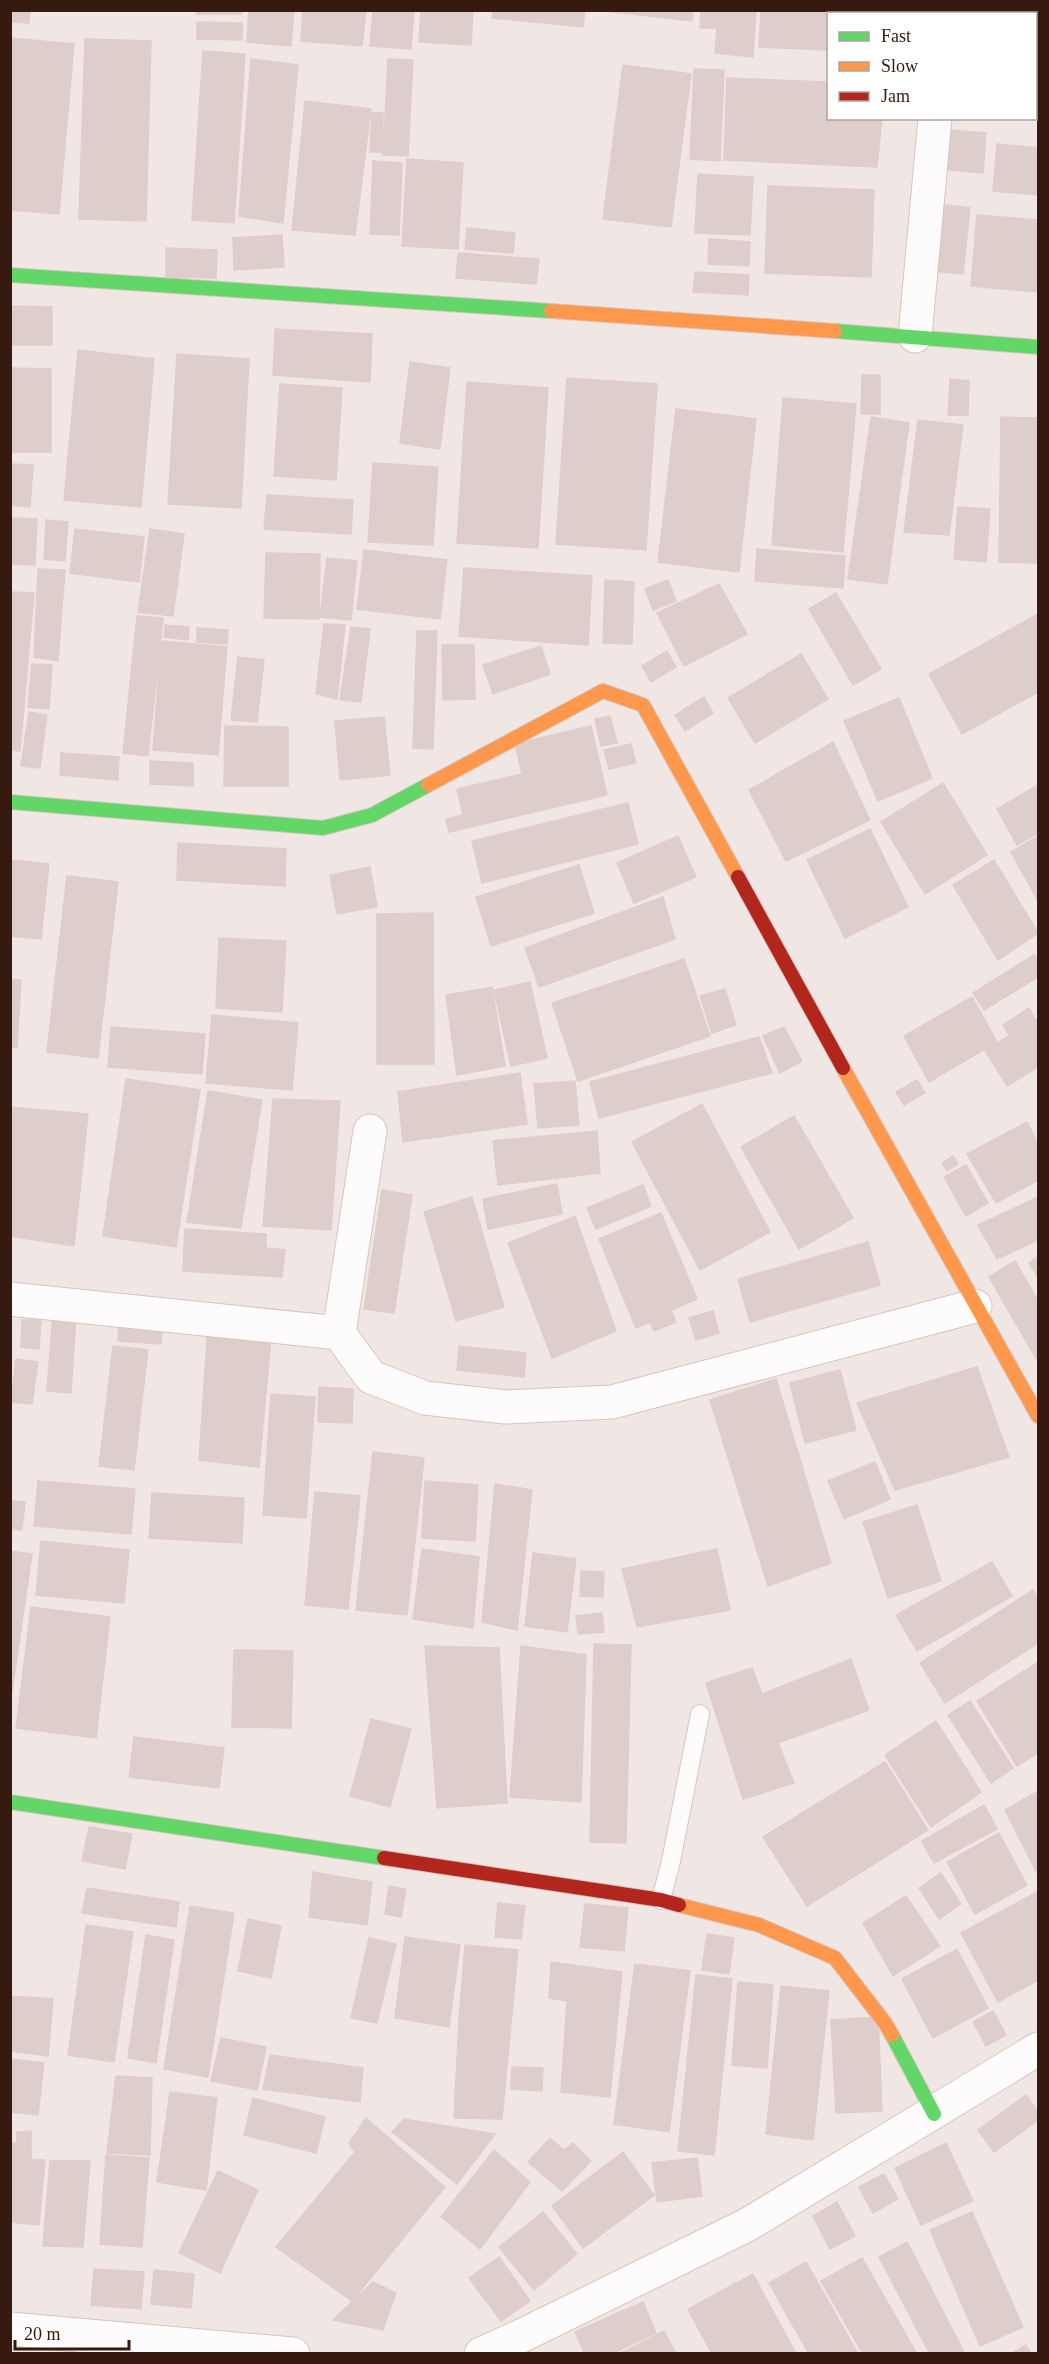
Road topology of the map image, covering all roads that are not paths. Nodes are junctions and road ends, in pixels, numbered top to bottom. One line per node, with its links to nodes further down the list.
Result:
1 (935, 120): 3 (street)
2 (10, 275): 3 (street)
3 (915, 336): 4 (street)
4 (1038, 347)
5 (10, 802): 8 (street)
6 (370, 1131): 9 (street)
7 (10, 1299): 9 (street)
8 (975, 1306): 9 (street); 10 (street)
9 (339, 1332)
10 (1038, 1416)
11 (700, 1714): 13 (lane)
12 (10, 1802): 13 (street)
13 (661, 1900): 15 (street)
14 (1038, 2049): 15 (street)
15 (934, 2114): 18 (street)
16 (10, 2329): 17 (street)
17 (293, 2354)
18 (482, 2354)

